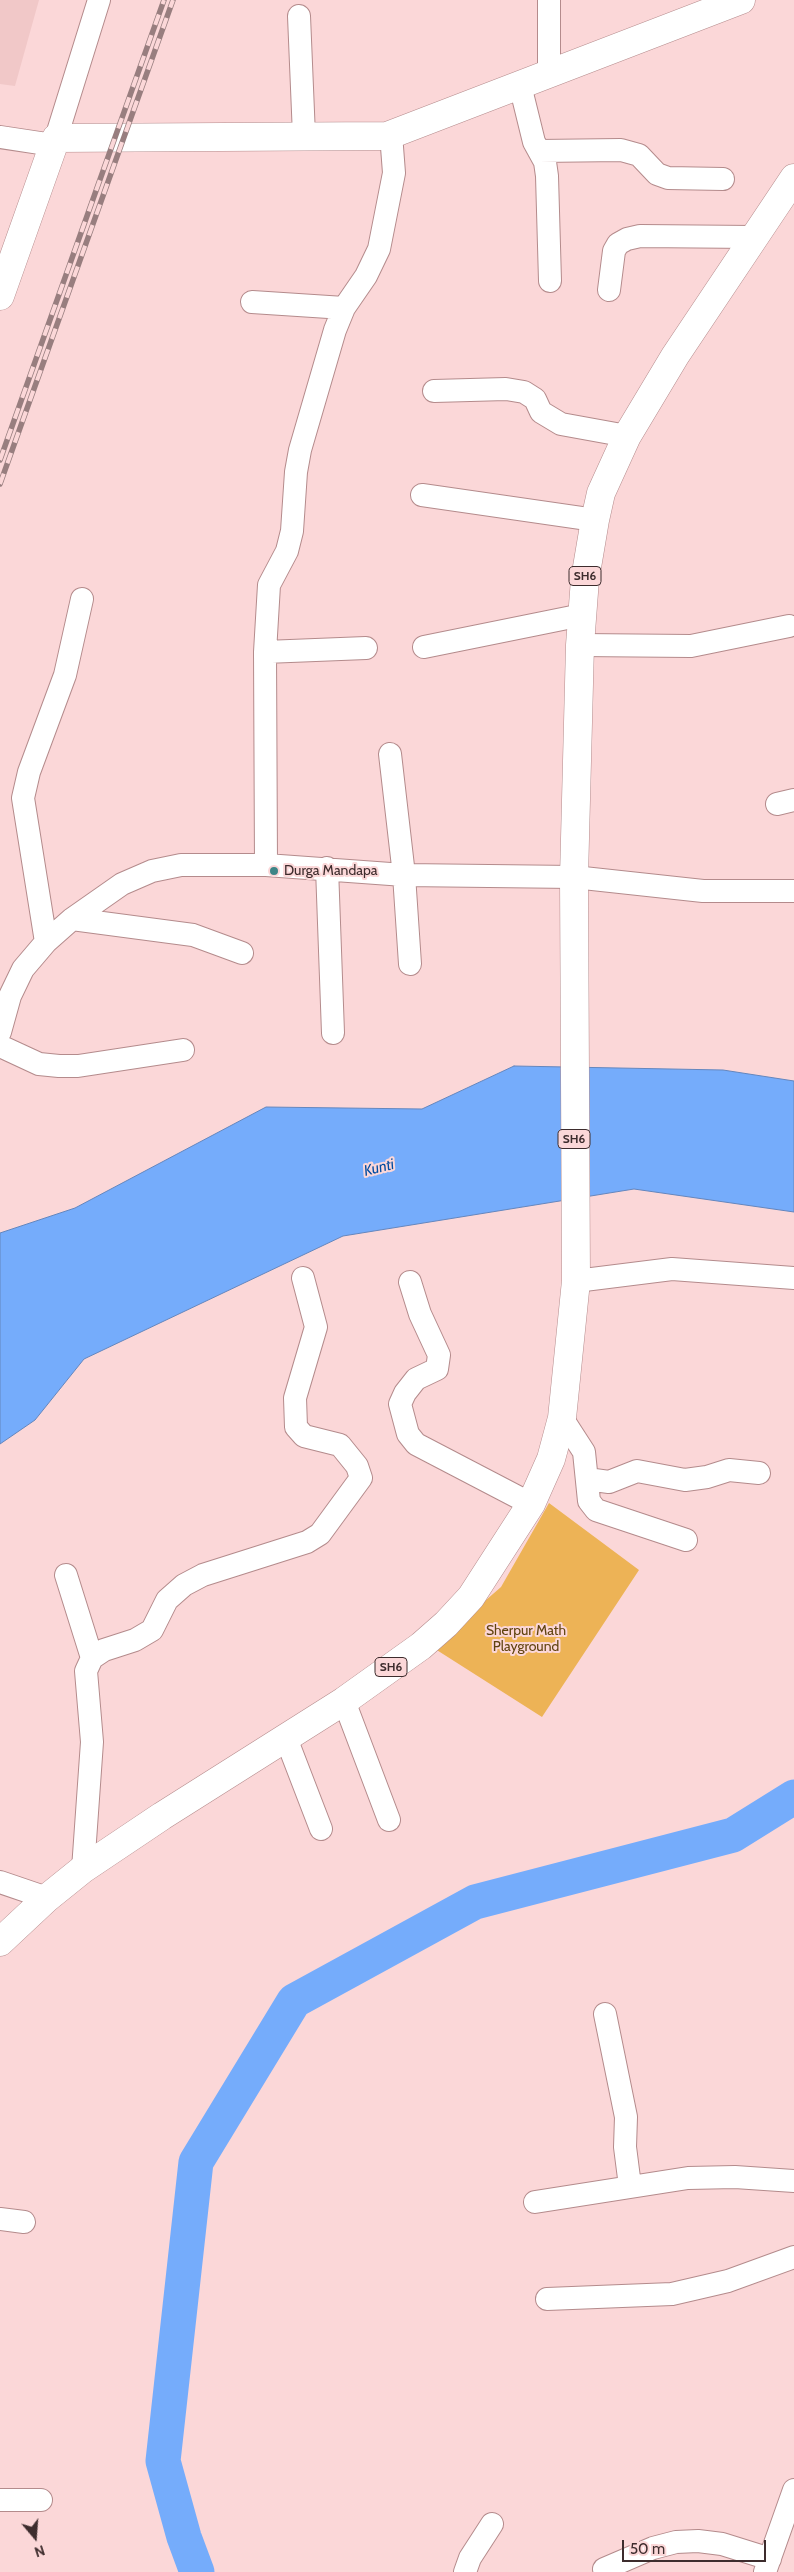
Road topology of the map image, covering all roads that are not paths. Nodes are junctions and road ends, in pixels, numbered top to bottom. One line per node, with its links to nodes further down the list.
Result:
1 (99, 0): 11 (street)
2 (548, 0): 6 (street)
3 (741, 0): 4 (main road)
4 (697, 8): 6 (main road)
5 (299, 16): 9 (street)
6 (549, 74): 7 (main road)
7 (520, 85): 8 (main road); 12 (street)
8 (391, 134): 9 (main road); 20 (street)
9 (304, 136): 11 (main road)
10 (0, 137): 11 (street)
11 (54, 141): 18 (main road)
12 (539, 151): 14 (street); 16 (street)
13 (794, 178): 15 (main road, SH6)
14 (723, 180)
15 (754, 237): 17 (street); 22 (main road, SH6)
16 (550, 281)
17 (609, 290)
18 (0, 296)
19 (252, 302): 20 (street)
20 (344, 308): 31 (street)
21 (434, 391): 22 (street)
22 (627, 436): 24 (main road, SH6)
23 (422, 495): 24 (street)
24 (595, 520): 26 (main road, SH6)
25 (82, 599): 39 (street)
26 (582, 616): 28 (main road, SH6); 29 (street)
27 (788, 626): 28 (street)
28 (580, 645): 36 (main road, SH6)
29 (424, 647)
30 (366, 648): 31 (street)
31 (265, 652): 33 (street)
32 (390, 754): 35 (street)
33 (266, 865): 34 (street); 38 (street)
34 (327, 868): 35 (street); 43 (street)
35 (404, 875): 36 (street); 41 (street)
36 (574, 877): 37 (street); 48 (main road, SH6)
37 (794, 890)
38 (72, 919): 39 (street); 40 (street)
39 (46, 942): 42 (street)
40 (242, 953)
41 (410, 964)
42 (0, 1032)
43 (333, 1033)
44 (0, 1046): 45 (street)
45 (183, 1050)
46 (302, 1278): 56 (street)
47 (794, 1278): 48 (street)
48 (576, 1281): 50 (main road, SH6)
49 (410, 1282): 53 (street)
50 (562, 1418): 52 (street); 53 (main road, SH6)
51 (759, 1473): 52 (street)
52 (587, 1479): 54 (street)
53 (531, 1504): 57 (main road, SH6)
54 (686, 1540)
55 (66, 1575): 56 (street)
56 (92, 1658): 61 (street)
57 (344, 1701): 58 (main road, SH6); 59 (street)
58 (286, 1738): 60 (street); 61 (main road, SH6)
59 (389, 1820)
60 (320, 1829)
61 (83, 1869): 63 (main road, SH6)
62 (0, 1882): 63 (street)
63 (46, 1898): 64 (main road, SH6)
64 (0, 1942)
65 (605, 2014): 67 (street)
66 (794, 2180): 67 (street)
67 (630, 2186): 68 (street)
68 (535, 2202)
69 (0, 2219): 70 (street)
70 (24, 2222)
71 (794, 2257): 72 (street)
72 (548, 2299)
73 (794, 2490): 77 (street)
74 (0, 2500): 75 (street)
75 (41, 2500)
76 (492, 2524): 79 (street)
77 (767, 2565): 78 (street)
78 (604, 2569)
79 (465, 2572)

